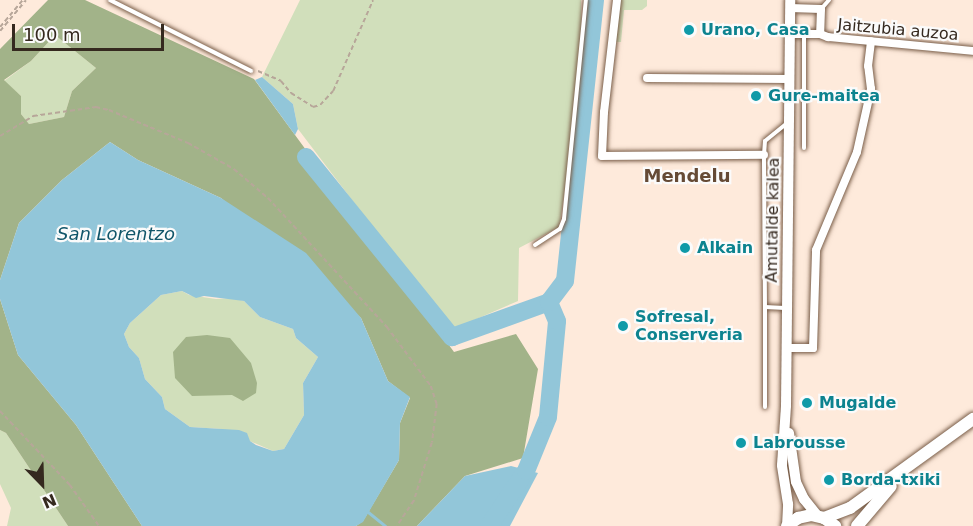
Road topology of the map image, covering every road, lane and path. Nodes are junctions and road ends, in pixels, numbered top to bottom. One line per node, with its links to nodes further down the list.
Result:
1 (25, 0): 9 (path); 10 (path)
2 (110, 0): 16 (lane)
3 (373, 0): 16 (path)
4 (586, 0): 23 (lane)
5 (617, 0): 22 (street)
6 (829, 0): 8 (lane)
7 (790, 4): 8 (street); 11 (main road, Amutalde kalea)
8 (822, 9): 13 (street)
9 (0, 27)
10 (0, 31)
11 (790, 34): 12 (street, Jaitzubia auzoa); 18 (main road, Amutalde kalea)
12 (804, 34): 13 (street, Jaitzubia auzoa); 21 (lane)
13 (820, 34): 14 (street, Jaitzubia auzoa)
14 (871, 41): 15 (street, Jaitzubia auzoa); 26 (street)
15 (973, 51)
16 (251, 71)
17 (647, 78): 18 (street)
18 (790, 79): 19 (main road, Amutalde kalea)
19 (789, 122): 22 (lane); 25 (main road, Amutalde kalea)
20 (0, 136): 36 (path)
21 (804, 148)
22 (764, 155): 24 (lane)
23 (535, 245)
24 (765, 308): 25 (lane); 28 (lane)
25 (787, 308): 26 (main road, Amutalde kalea)
26 (786, 348): 27 (main road, Amutalde kalea)
27 (786, 406): 34 (main road, Amutalde kalea); 37 (main road, Amutalde kalea)
28 (765, 407)
29 (0, 411): 35 (path)
30 (973, 419): 31 (main road)
31 (910, 465): 34 (main road); 39 (main road)
32 (909, 480): 33 (path)
33 (902, 487)
34 (821, 517): 37 (main road); 38 (main road)
35 (99, 526)
36 (397, 526)
37 (787, 526)
38 (835, 526)
39 (857, 526)

